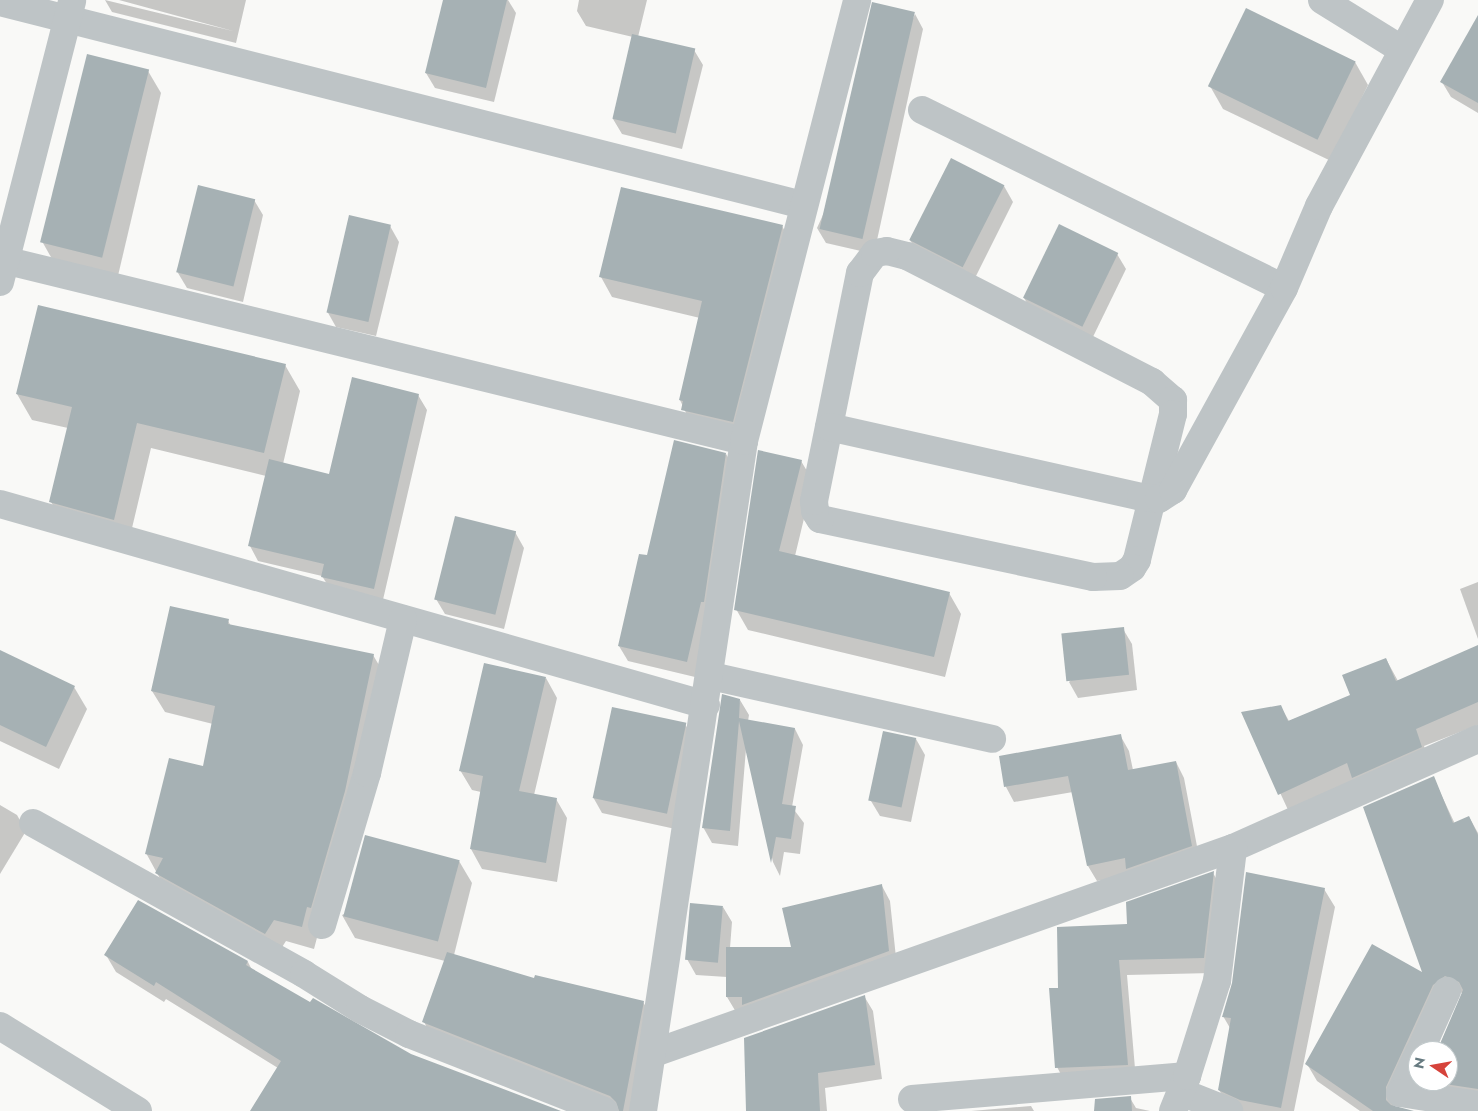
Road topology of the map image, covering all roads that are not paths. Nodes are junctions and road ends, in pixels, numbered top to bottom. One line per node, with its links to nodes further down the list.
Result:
1 (857, 0): 8 (street)
2 (1322, 0): 6 (street)
3 (1430, 0): 6 (street)
4 (0, 2): 5 (street)
5 (71, 8): 8 (street); 9 (street)
6 (1401, 50): 10 (street)
7 (922, 110): 10 (street)
8 (803, 205): 12 (street)
9 (2, 267): 12 (street)
10 (1284, 288): 13 (street)
11 (829, 427): 13 (street); 13 (street); 13 (street)
12 (744, 442): 16 (street)
13 (1152, 499)
14 (0, 504): 15 (street)
15 (403, 619): 17 (street); 22 (street)
16 (711, 676): 17 (street); 18 (street)
17 (706, 706): 26 (street)
18 (992, 738)
19 (1478, 739): 21 (street)
20 (33, 823): 32 (street)
21 (1233, 848): 26 (street); 28 (street)
22 (322, 925)
23 (1447, 991): 25 (street)
24 (0, 1026): 31 (street)
25 (1424, 1041)
26 (654, 1053): 33 (street)
27 (1408, 1076): 30 (street)
28 (1180, 1093): 29 (street); 34 (street)
29 (912, 1099)
30 (1478, 1105)
31 (138, 1111)
32 (604, 1111)
33 (643, 1111)
34 (1229, 1111)

